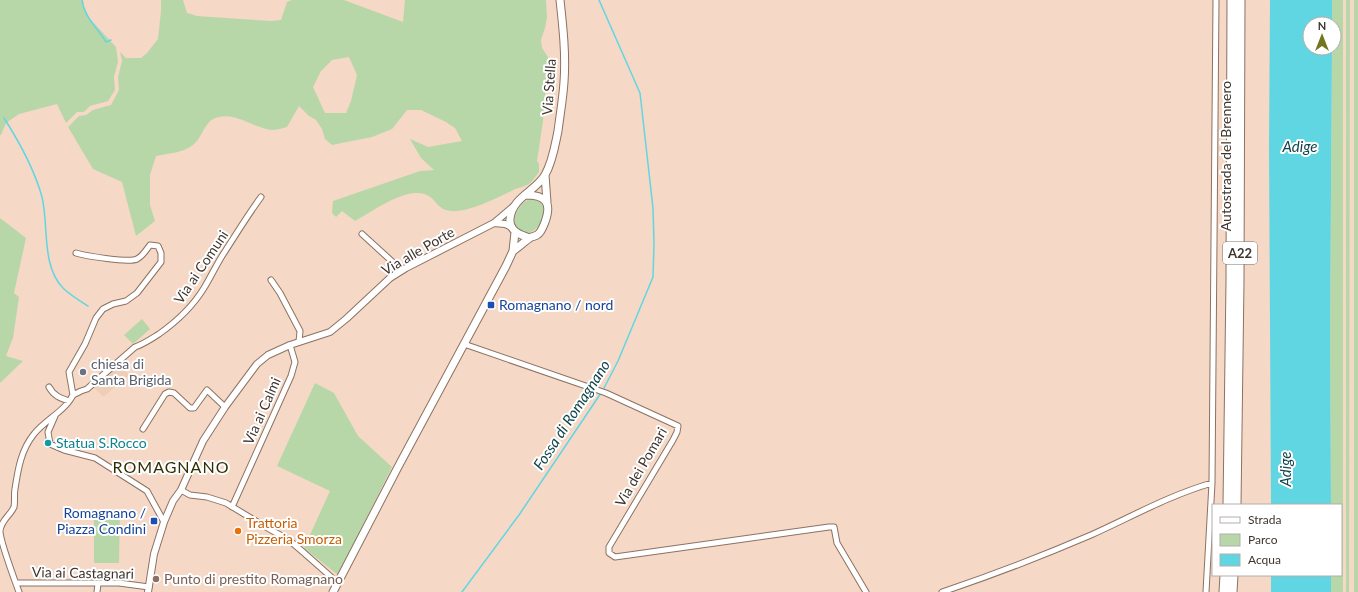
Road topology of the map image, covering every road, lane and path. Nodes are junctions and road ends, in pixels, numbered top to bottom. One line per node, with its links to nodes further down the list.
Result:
1 (560, 0): 5 (main road, Via Stella)
2 (1216, 0): 27 (street)
3 (1232, 0): 29 (highway, Autostrada del Brennero / A22)
4 (1240, 0): 30 (highway, Autostrada del Brennero / A22)
5 (545, 174): 6 (main road, Via Stella); 8 (main road, Via Stella)
6 (526, 195): 8 (main road); 9 (main road)
7 (261, 197): 22 (street, Via ai Comuni)
8 (546, 202): 13 (main road)
9 (515, 205): 10 (street, Via alle Porte); 11 (main road)
10 (494, 223): 11 (street); 16 (street, Via alle Porte)
11 (514, 229): 13 (main road); 14 (main road)
12 (362, 234): 16 (street)
13 (530, 238): 14 (main road)
14 (514, 251): 19 (main road)
15 (76, 253): 22 (street)
16 (395, 275): 18 (street, Via alle Porte)
17 (271, 280): 18 (street)
18 (299, 342): 20 (street, Via alle Porte)
19 (464, 344): 35 (main road); 42 (street, Via dei Pomari)
20 (290, 345): 24 (street, Via alle Porte); 31 (street, Via ai Calmi)
21 (49, 387): 23 (street)
22 (74, 392): 23 (street)
23 (69, 401): 25 (street)
24 (225, 407): 26 (street); 28 (street, Via alle Porte)
25 (56, 413): 32 (street); 36 (street)
26 (143, 429)
27 (1212, 483): 43 (street); 44 (street)
28 (181, 490): 31 (street); 32 (street, Via alle Porte)
29 (1228, 504)
30 (1236, 504)
31 (232, 507): 35 (street)
32 (164, 522): 38 (street, Via alle Porte)
33 (1225, 576): 45 (highway)
34 (1233, 576): 46 (highway)
35 (338, 582): 41 (main road)
36 (16, 583): 37 (street, Via ai Castagnari); 39 (street)
37 (98, 584): 38 (street, Via ai Castagnari); 40 (street)
38 (149, 589)
39 (19, 592)
40 (97, 592)
41 (333, 592)
42 (866, 592)
43 (942, 592)
44 (1206, 592)
45 (1224, 592)
46 (1232, 592)

